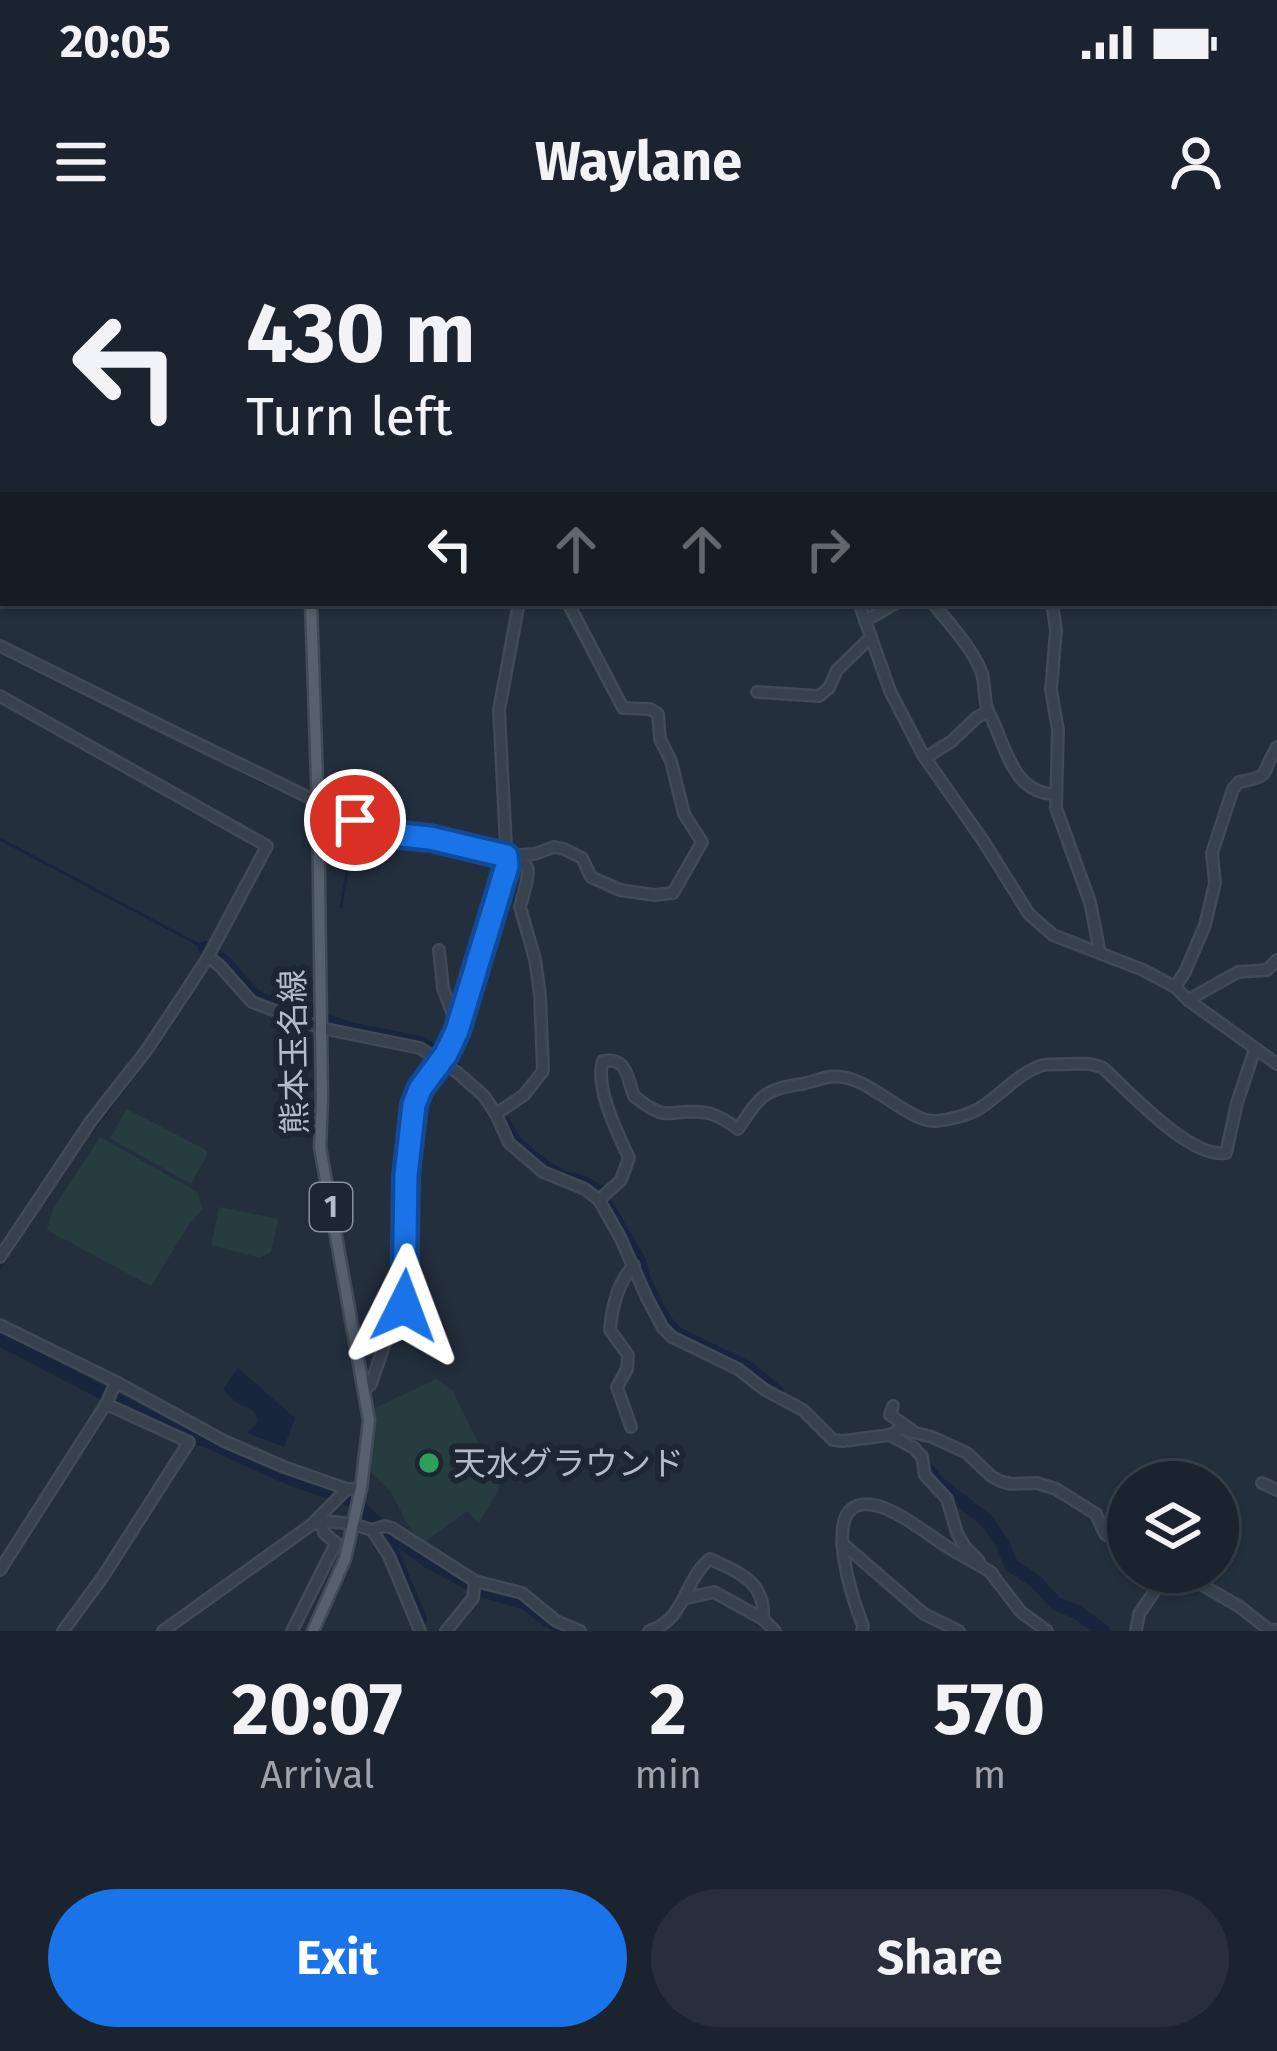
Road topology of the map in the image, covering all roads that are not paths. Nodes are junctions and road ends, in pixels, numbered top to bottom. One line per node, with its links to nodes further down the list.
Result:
1 (311, 606): 17 (main road, 熊本玉名線 / 1)
2 (518, 606): 18 (street)
3 (570, 606): 18 (street)
4 (860, 606): 8 (street)
5 (891, 606): 8 (street)
6 (935, 606): 13 (street)
7 (1052, 606): 16 (street)
8 (865, 621): 9 (street)
9 (871, 637): 11 (street); 15 (street)
10 (0, 646): 17 (street)
11 (757, 692)
12 (0, 696): 20 (street)
13 (988, 711): 15 (street); 16 (street)
14 (1277, 746): 23 (street)
15 (925, 758): 21 (street)
16 (1056, 794): 21 (street)
17 (318, 810): 18 (street); 26 (main road, 熊本玉名線 / 1)
18 (506, 861): 25 (street); 30 (street)
19 (439, 950): 25 (street)
20 (210, 953): 26 (street); 32 (street)
21 (1100, 953): 23 (street)
22 (1277, 960): 24 (street)
23 (1175, 987): 24 (street)
24 (1188, 1000): 27 (street)
25 (460, 1019): 28 (street)
26 (321, 1020): 28 (street); 36 (main road, 熊本玉名線 / 1)
27 (1255, 1049): 29 (street); 31 (street)
28 (443, 1058): 30 (street); 36 (street)
29 (1277, 1064)
30 (497, 1113): 31 (street)
31 (600, 1199): 33 (street)
32 (0, 1257)
33 (634, 1265): 39 (street); 41 (street)
34 (0, 1325): 35 (street)
35 (115, 1385): 37 (street); 44 (street)
36 (364, 1390): 45 (main road, 熊本玉名線 / 1)
37 (107, 1402): 50 (street); 58 (street)
38 (893, 1406): 40 (street)
39 (631, 1427)
40 (916, 1433): 41 (street); 48 (street)
41 (890, 1435): 51 (street)
42 (1262, 1483): 43 (street)
43 (1277, 1490)
44 (342, 1494): 45 (street); 46 (street)
45 (357, 1505): 46 (street); 47 (street); 61 (main road, 熊本玉名線 / 1)
46 (316, 1524): 59 (street); 60 (street)
47 (377, 1528): 52 (street); 62 (street)
48 (1107, 1535)
49 (842, 1543): 51 (street); 67 (street); 68 (street)
50 (0, 1570)
51 (992, 1574): 69 (street)
52 (474, 1584): 63 (street); 64 (street)
53 (1153, 1593): 70 (street)
54 (1216, 1593): 57 (street)
55 (686, 1598): 56 (street); 56 (street); 65 (street)
56 (763, 1619): 66 (street)
57 (1270, 1630)
58 (63, 1631)
59 (163, 1631)
60 (292, 1631)
61 (313, 1631)
62 (420, 1631)
63 (446, 1631)
64 (580, 1631)
65 (649, 1631)
66 (776, 1631)
67 (862, 1631)
68 (959, 1631)
69 (1047, 1631)
70 (1136, 1631)

